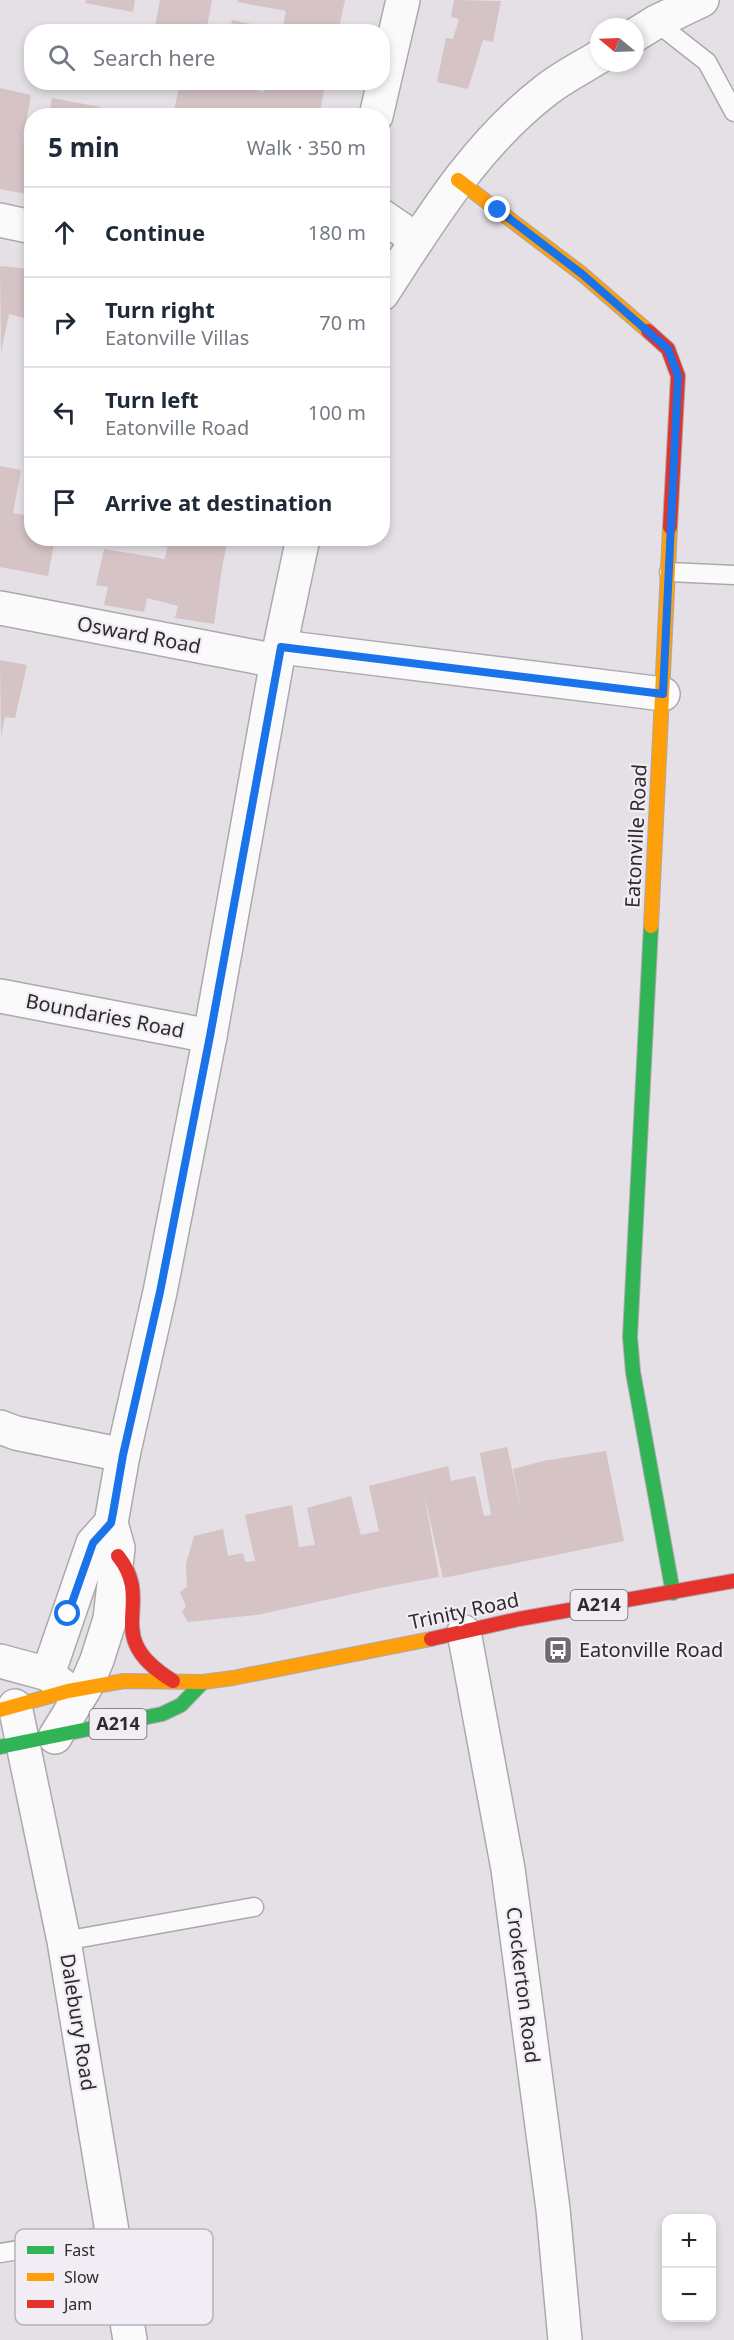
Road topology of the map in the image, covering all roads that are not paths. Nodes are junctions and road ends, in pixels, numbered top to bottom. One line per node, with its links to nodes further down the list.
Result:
1 (403, 0): 4 (street)
2 (702, 0): 3 (street)
3 (646, 28): 8 (lane)
4 (390, 56)
5 (590, 63): 9 (street)
6 (382, 90): 7 (street)
7 (378, 108)
8 (734, 112)
9 (458, 180): 13 (street); 16 (main road, Eatonville Road)
10 (0, 220): 12 (street)
11 (390, 221): 13 (street)
12 (24, 225)
13 (417, 240): 14 (street)
14 (390, 282)
15 (301, 546): 19 (street)
16 (669, 572): 17 (lane); 20 (main road, Eatonville Road)
17 (734, 575)
18 (0, 608): 19 (street, Osward Road)
19 (279, 654): 20 (street, Osward Road); 22 (street)
20 (663, 694): 28 (main road, Eatonville Road)
21 (0, 996): 22 (street, Boundaries Road)
22 (210, 1036): 24 (street)
23 (0, 1427): 24 (street)
24 (123, 1455): 25 (street)
25 (111, 1523): 26 (street); 33 (street)
26 (118, 1556): 31 (main road); 33 (street)
27 (734, 1581): 28 (main road, Trinity Road / A214)
28 (673, 1593): 29 (main road, Trinity Road / A214)
29 (464, 1632): 32 (main road, Trinity Road / A214); 44 (street, Crockerton Road)
30 (0, 1661): 33 (street)
31 (173, 1682): 32 (main road, Trinity Road / A214); 33 (main road, Trinity Road / A214)
32 (203, 1682): 35 (main road, A214)
33 (67, 1684): 34 (main road, Trinity Road / A214); 35 (street)
34 (7, 1708): 36 (street, Dalebury Road)
35 (55, 1737): 36 (main road, A214)
36 (11, 1745): 38 (street, Dalebury Road)
37 (254, 1907): 38 (lane)
38 (64, 1941): 39 (street, Dalebury Road)
39 (112, 2229)
40 (15, 2251): 41 (lane)
41 (0, 2253)
42 (128, 2325): 43 (street, Dalebury Road)
43 (130, 2340)
44 (565, 2340)

